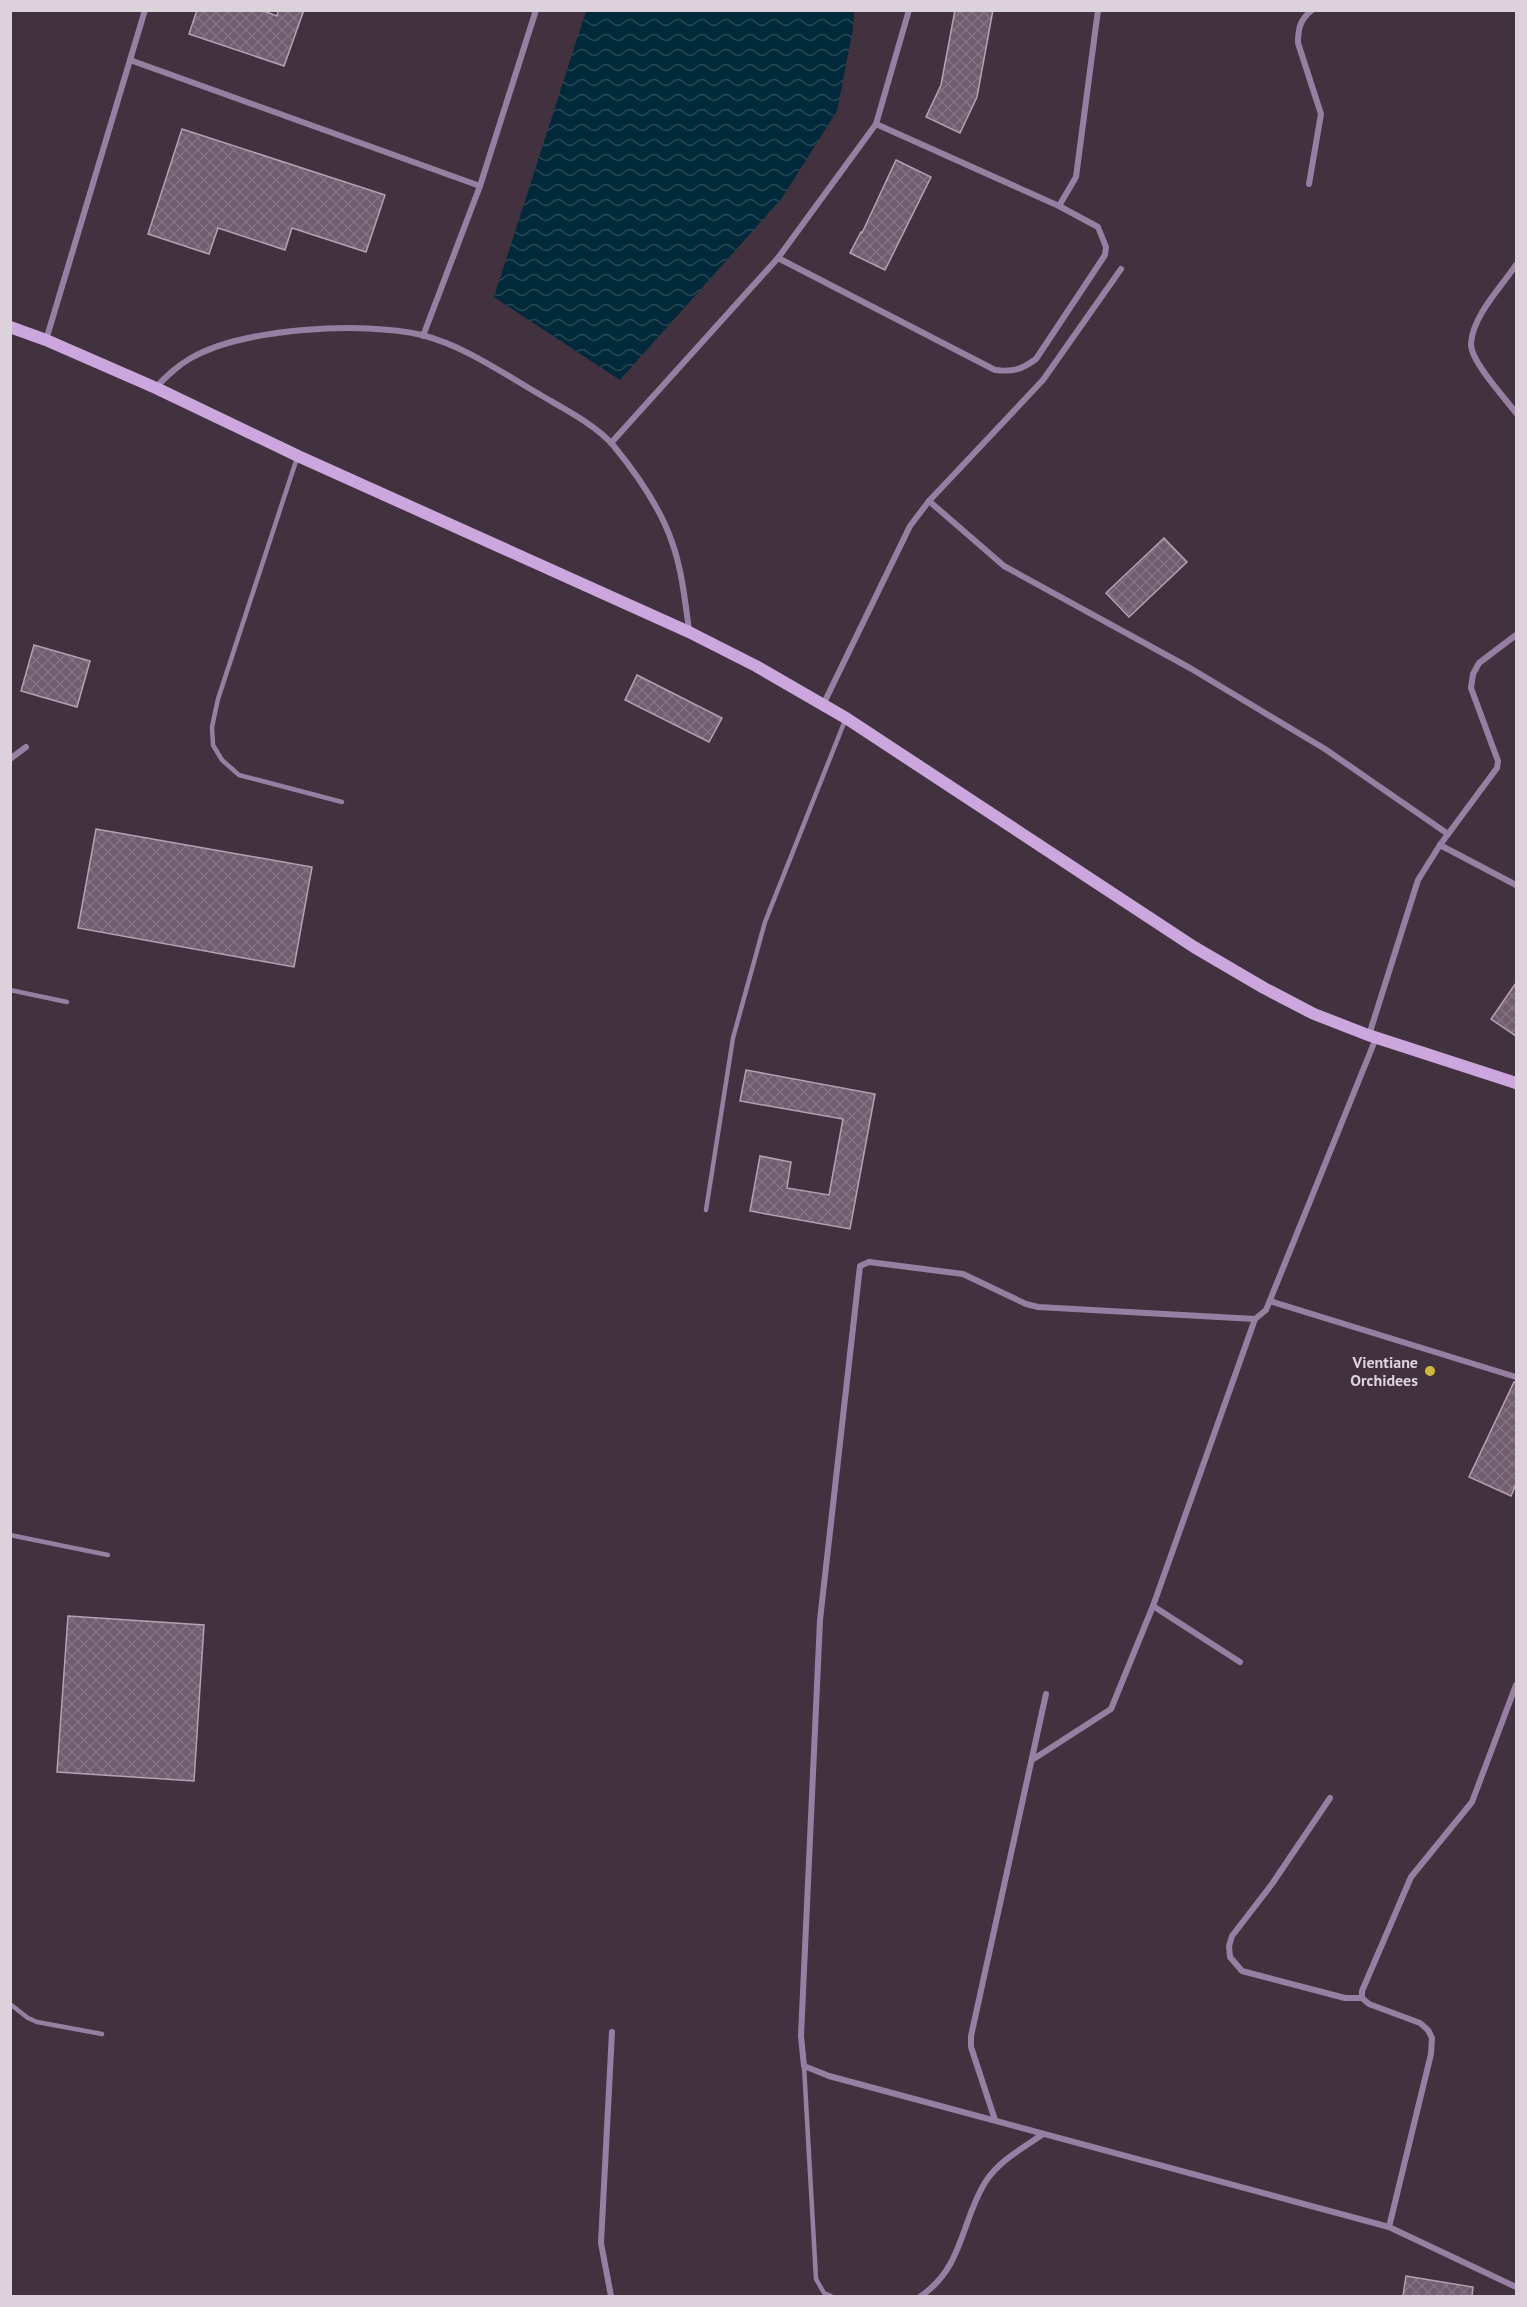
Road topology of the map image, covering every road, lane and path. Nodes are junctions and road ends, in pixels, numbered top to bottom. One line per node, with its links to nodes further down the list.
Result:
1 (145, 10): 6 (street)
2 (536, 10): 9 (street)
3 (909, 10): 7 (street)
4 (1098, 10): 10 (street)
5 (1312, 10): 8 (street)
6 (130, 60): 9 (street); 16 (street)
7 (876, 124): 10 (street); 11 (street)
8 (1309, 184)
9 (480, 186): 15 (street)
10 (1059, 206): 11 (street)
11 (778, 258): 19 (street)
12 (1516, 265): 18 (street)
13 (1121, 268): 21 (street)
14 (10, 327): 16 (street)
15 (423, 336): 17 (street); 19 (street)
16 (46, 340): 17 (street)
17 (156, 388): 20 (street)
18 (1516, 413)
19 (611, 443): 22 (street)
20 (298, 456): 22 (street); 28 (lane)
21 (929, 501): 24 (street); 29 (street)
22 (689, 632): 24 (street)
23 (1516, 635): 29 (street)
24 (823, 705): 25 (street)
25 (846, 718): 34 (street); 36 (lane)
26 (26, 747): 27 (street)
27 (10, 759)
28 (342, 802)
29 (1448, 834): 30 (street)
30 (1440, 845): 31 (street); 34 (street)
31 (1516, 885)
32 (10, 990): 33 (lane)
33 (67, 1002)
34 (1372, 1036): 35 (street); 37 (street)
35 (1516, 1083)
36 (706, 1210)
37 (1270, 1301): 38 (street); 39 (street)
38 (1255, 1319): 42 (street); 52 (street)
39 (1516, 1377)
40 (10, 1534): 41 (lane)
41 (108, 1555)
42 (1153, 1606): 43 (street); 46 (street)
43 (1240, 1662)
44 (1516, 1685): 48 (street)
45 (1046, 1694): 46 (street)
46 (1032, 1760): 53 (street)
47 (1330, 1798): 48 (street)
48 (1362, 1998): 55 (street)
49 (10, 2004): 51 (lane)
50 (612, 2032): 57 (street)
51 (102, 2034)
52 (804, 2066): 53 (street); 58 (lane)
53 (995, 2120): 54 (street)
54 (1043, 2134): 55 (street); 59 (street)
55 (1389, 2227): 56 (street)
56 (1516, 2287)
57 (611, 2296)
58 (831, 2296)
59 (921, 2296)

